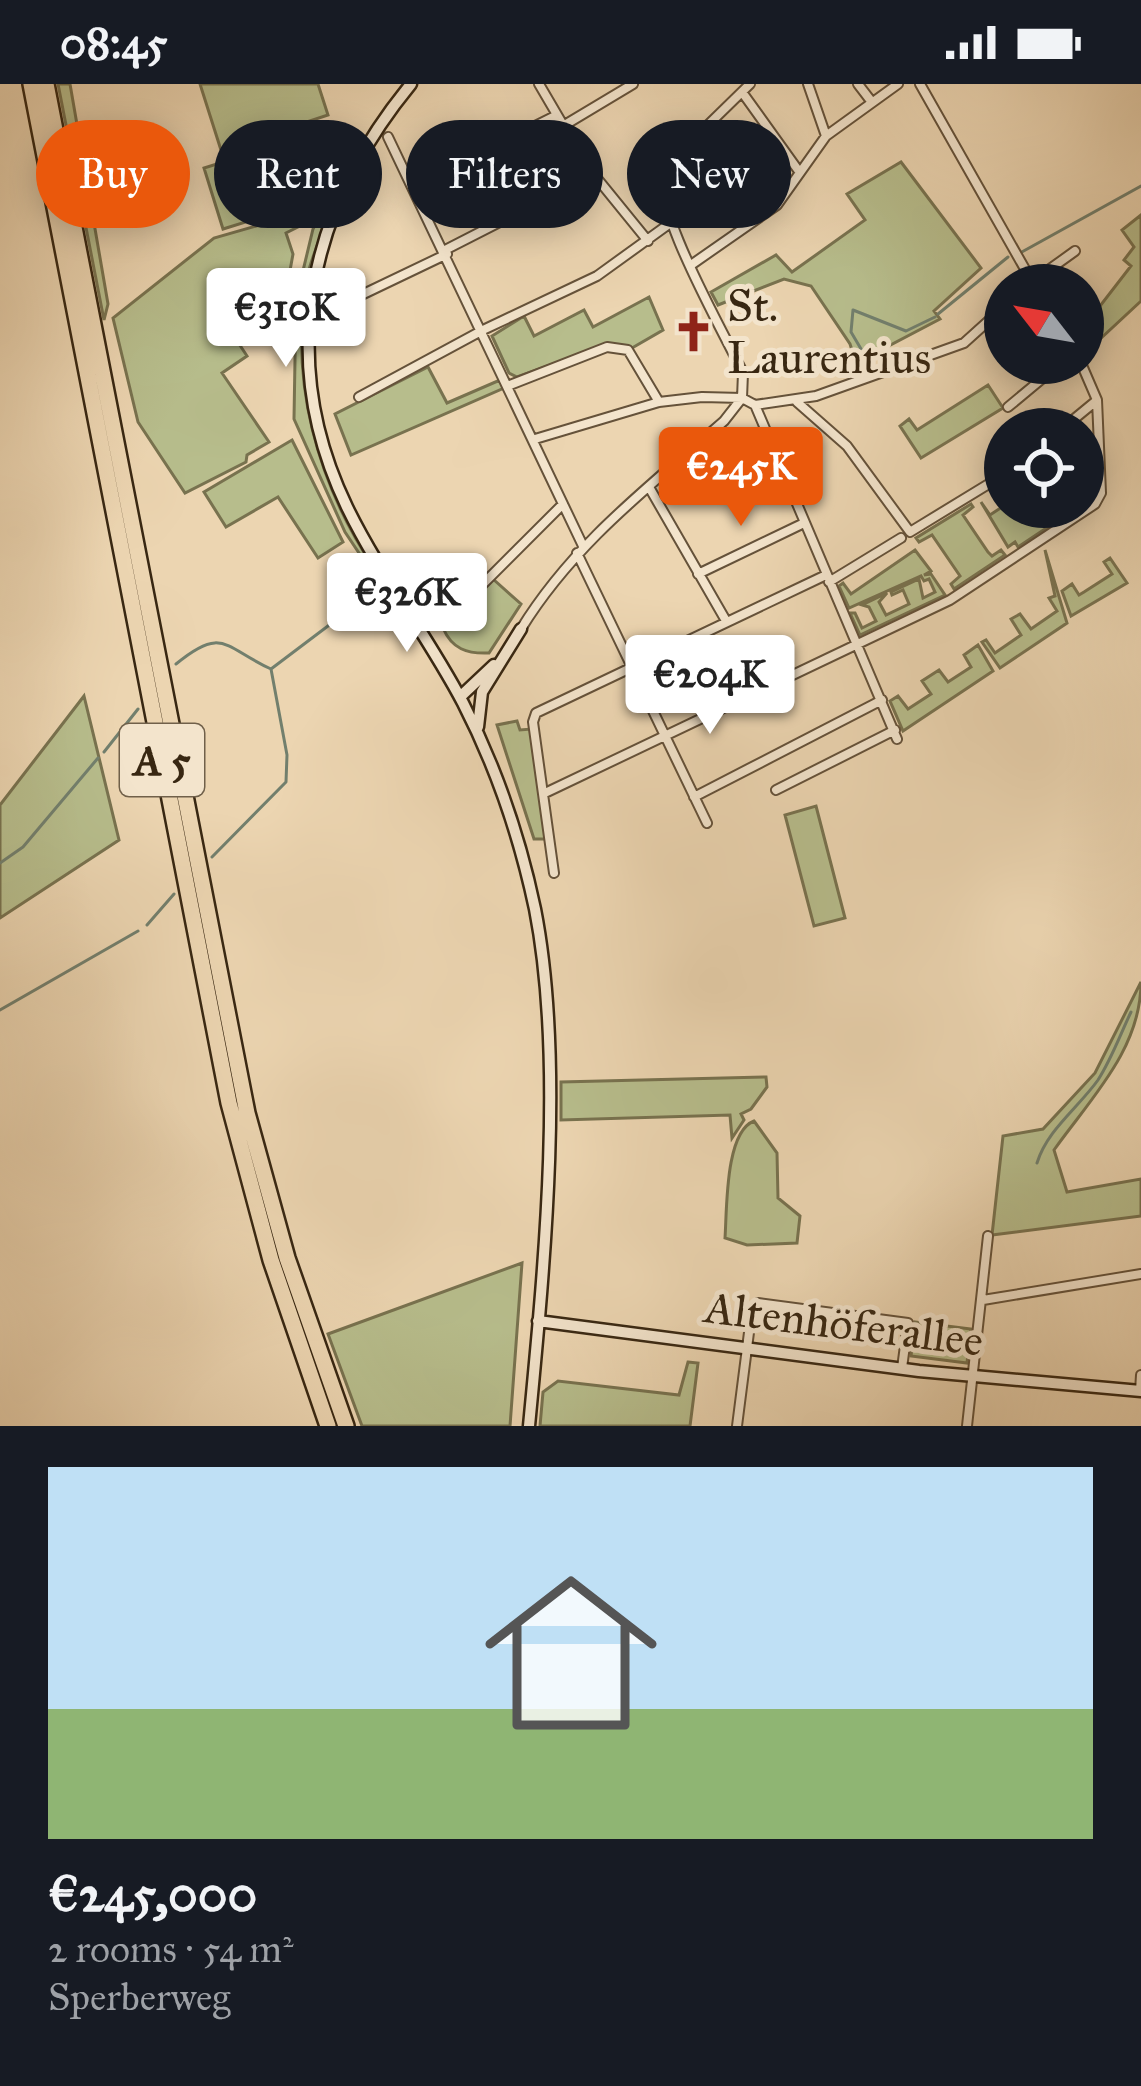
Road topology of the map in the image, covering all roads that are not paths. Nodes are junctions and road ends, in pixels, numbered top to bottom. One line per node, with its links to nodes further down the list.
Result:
1 (31, 84): 83 (highway, A 5)
2 (46, 84): 84 (highway, A 5)
3 (411, 84): 63 (main road)
4 (539, 84): 13 (street)
5 (634, 84): 16 (street)
6 (750, 84): 11 (street)
7 (808, 84): 18 (street)
8 (858, 84): 12 (street)
9 (898, 84): 12 (street)
10 (920, 84): 32 (street)
11 (742, 92): 17 (street); 20 (street)
12 (871, 101): 18 (street)
13 (556, 115): 14 (street); 15 (street)
14 (546, 120)
15 (559, 120)
16 (575, 120)
17 (715, 120)
18 (826, 136): 20 (street)
19 (388, 137): 21 (street)
20 (798, 170): 23 (street)
21 (406, 173)
22 (603, 186): 29 (street)
23 (791, 187)
24 (434, 228): 31 (street)
25 (491, 228): 31 (street)
26 (664, 228): 29 (street)
27 (671, 228): 34 (street)
28 (743, 228): 34 (street)
29 (648, 241): 37 (street)
30 (1075, 250): 33 (street)
31 (446, 252): 35 (street); 37 (street)
32 (1020, 264)
33 (1057, 264)
34 (691, 265): 42 (street)
35 (353, 299)
36 (984, 323): 44 (street)
37 (483, 330): 40 (street); 41 (street)
38 (1036, 384): 47 (street)
39 (1091, 384): 43 (street)
40 (510, 386): 45 (street); 49 (street)
41 (359, 397)
42 (742, 398): 45 (street); 46 (street); 50 (street)
43 (1097, 400): 48 (street); 61 (street)
44 (796, 401): 46 (street); 54 (street)
45 (659, 402): 49 (street)
46 (754, 405): 53 (street)
47 (1008, 407)
48 (1087, 408)
49 (535, 439): 52 (street)
50 (650, 487): 55 (street); 56 (street)
51 (984, 487): 54 (street)
52 (563, 504): 55 (street); 58 (street)
53 (802, 524): 56 (street); 57 (street)
54 (905, 535): 57 (street)
55 (580, 549): 60 (street); 62 (street)
56 (698, 574): 59 (street)
57 (827, 578): 59 (street); 61 (street)
58 (454, 613)
59 (725, 619): 62 (street)
60 (521, 628): 64 (main road)
61 (857, 642): 66 (street); 68 (street)
62 (631, 665): 68 (street); 70 (street)
63 (450, 680): 64 (main road); 65 (main road)
64 (478, 689): 65 (main road); 67 (main road)
65 (460, 697): 67 (main road)
66 (882, 700): 69 (street); 71 (street)
67 (478, 733): 77 (main road)
68 (664, 735): 70 (street); 71 (street)
69 (776, 790)
70 (545, 793): 73 (street)
71 (694, 797): 72 (street)
72 (707, 823)
73 (554, 873)
74 (988, 1236): 76 (street)
75 (1141, 1274): 76 (street)
76 (982, 1300): 81 (street)
77 (538, 1322): 78 (main road, Altenhöferallee); 85 (main road)
78 (747, 1348): 79 (main road, Altenhöferallee); 79 (street); 86 (street)
79 (902, 1368): 81 (main road, Altenhöferallee)
80 (1141, 1375): 82 (street)
81 (972, 1376): 82 (main road, Altenhöferallee); 87 (street)
82 (1140, 1391)
83 (328, 1426)
84 (346, 1426)
85 (529, 1426)
86 (736, 1426)
87 (967, 1426)

